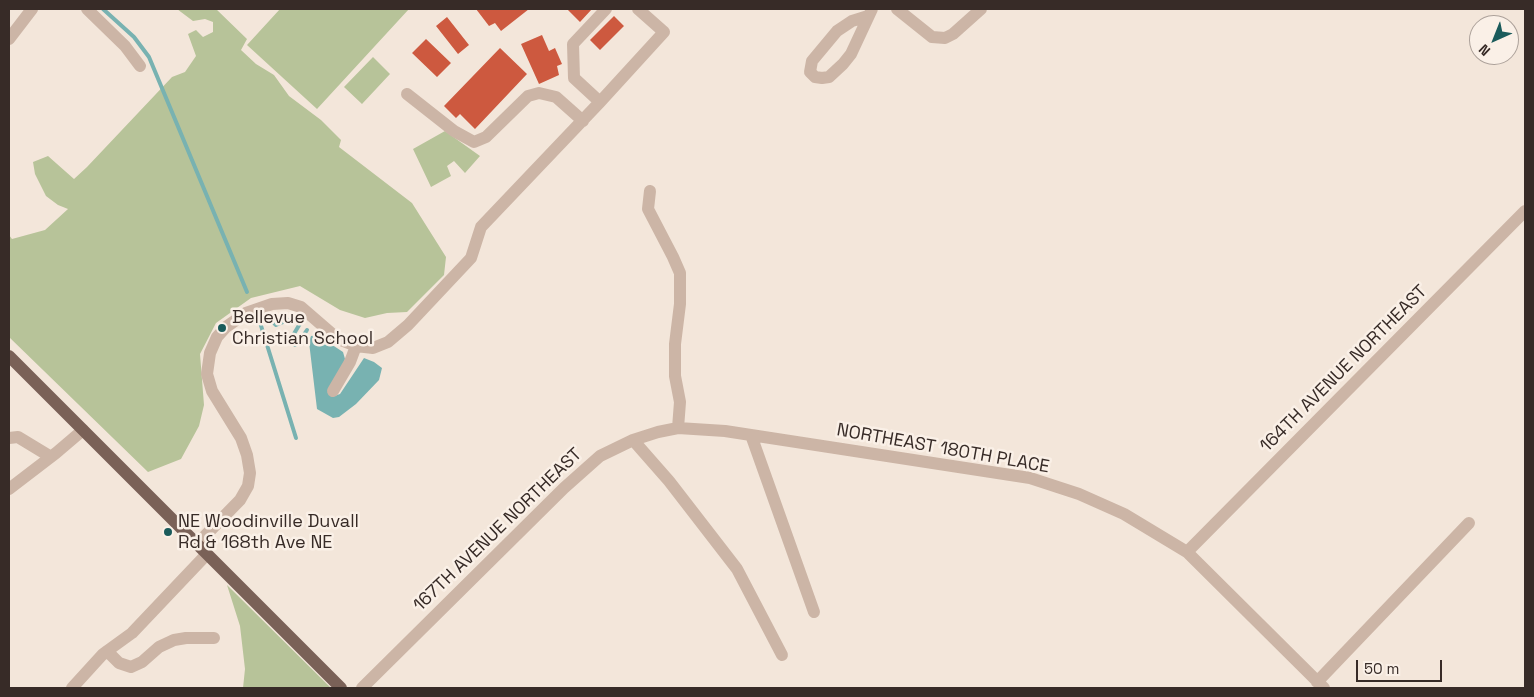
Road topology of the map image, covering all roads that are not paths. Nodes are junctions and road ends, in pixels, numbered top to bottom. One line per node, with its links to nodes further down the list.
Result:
1 (32, 9): 8 (street)
2 (87, 9): 9 (street)
3 (606, 9): 11 (street)
4 (638, 9): 11 (street)
5 (897, 9): 6 (street)
6 (981, 9)
7 (870, 12): 7 (street)
8 (9, 40)
9 (140, 66)
10 (407, 94): 12 (street)
11 (600, 102): 12 (street)
12 (583, 121): 15 (street)
13 (650, 192): 18 (street)
14 (1525, 212): 27 (street, 164TH AVENUE NORTHEAST)
15 (356, 346): 17 (street); 26 (street)
16 (9, 356): 19 (main road)
17 (333, 391)
18 (678, 428): 20 (street, NORTHEAST 180TH PLACE); 22 (street, 167TH AVENUE NORTHEAST)
19 (83, 430): 23 (street); 26 (main road)
20 (751, 435): 27 (street, NORTHEAST 180TH PLACE); 29 (street)
21 (9, 438): 23 (street)
22 (634, 440): 32 (street); 36 (street, 167TH AVENUE NORTHEAST)
23 (51, 457): 24 (street)
24 (9, 489)
25 (1470, 523): 33 (street)
26 (197, 544): 28 (main road)
27 (1187, 552): 33 (street, NORTHEAST 180TH PLACE)
28 (206, 555): 31 (street); 35 (main road)
29 (814, 612)
30 (214, 638): 31 (street)
31 (108, 651): 34 (street)
32 (782, 655)
33 (1321, 685)
34 (72, 688)
35 (341, 688)
36 (362, 688)

